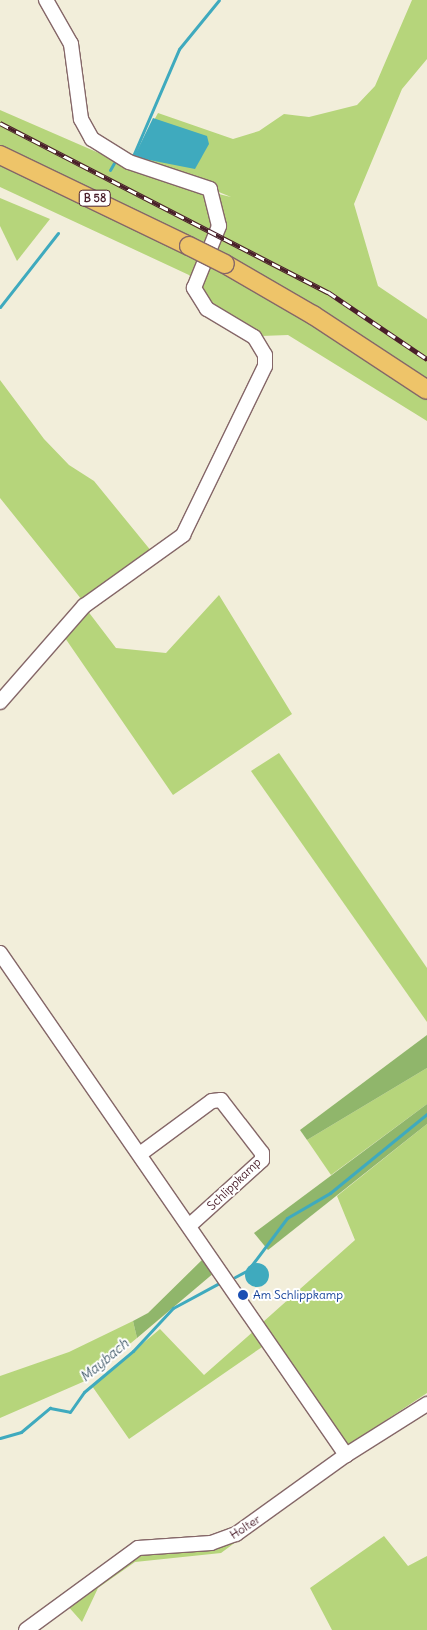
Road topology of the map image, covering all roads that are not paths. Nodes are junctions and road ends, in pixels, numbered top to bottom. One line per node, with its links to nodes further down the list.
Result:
1 (46, 0): 4 (street)
2 (0, 154): 3 (main road, B 58, bridge)
3 (427, 390)
4 (0, 702)
5 (0, 953): 6 (street)
6 (140, 1154): 7 (street); 7 (street, Schlippkamp)
7 (190, 1225): 9 (street)
8 (427, 1404): 9 (street, Holter)
9 (346, 1454): 10 (street, Holter)
10 (26, 1630)

